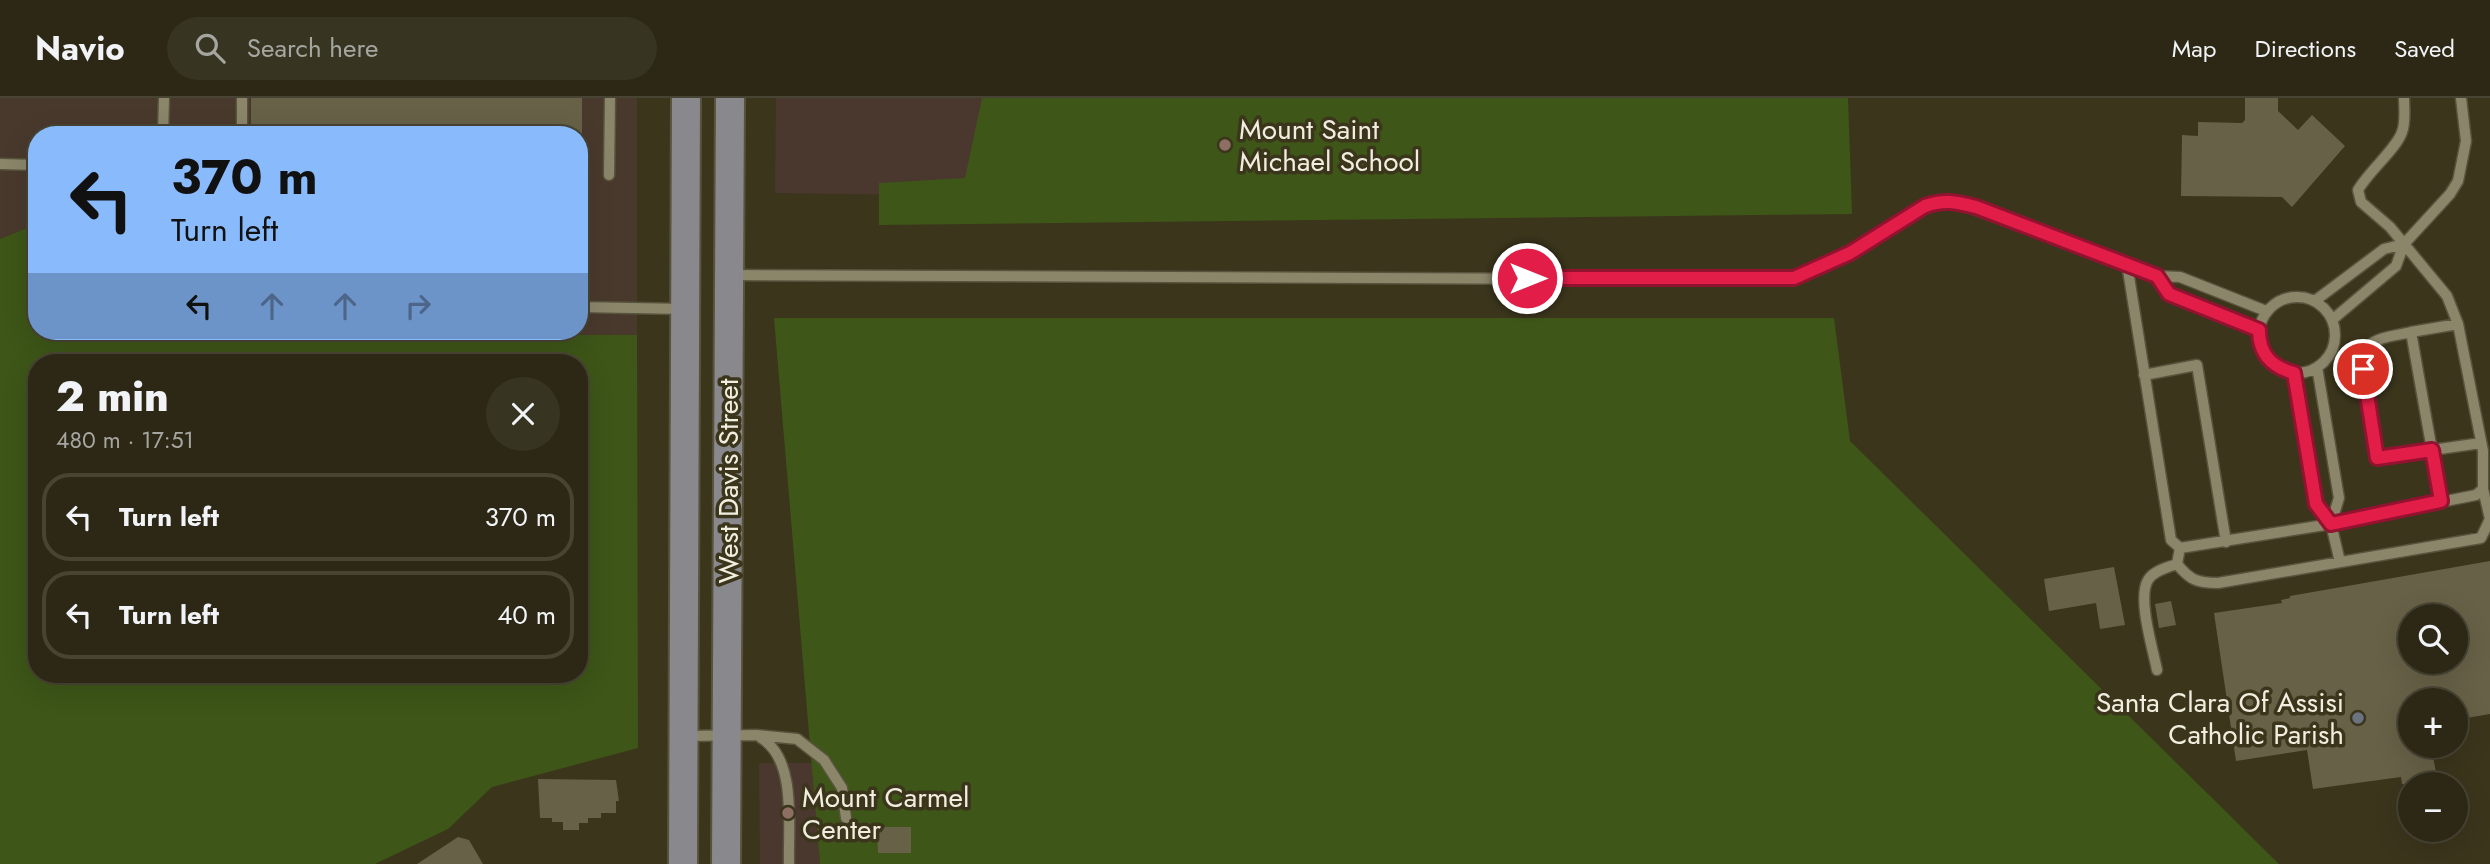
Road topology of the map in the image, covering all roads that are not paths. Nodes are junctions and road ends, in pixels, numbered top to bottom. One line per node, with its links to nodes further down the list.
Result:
1 (164, 98): 8 (lane)
2 (242, 98): 9 (lane)
3 (611, 98): 12 (lane)
4 (686, 98): 19 (main road, West Davis Street)
5 (730, 98): 15 (main road, West Davis Street)
6 (2404, 98): 13 (lane)
7 (2461, 98): 13 (lane)
8 (163, 126)
9 (242, 126)
10 (0, 164): 11 (lane)
11 (28, 165)
12 (609, 175)
13 (2404, 244): 17 (lane); 21 (lane); 22 (lane)
14 (2127, 264): 15 (lane); 16 (lane); 27 (lane)
15 (730, 275): 38 (main road, West Davis Street)
16 (2157, 276): 20 (lane); 23 (lane)
17 (2316, 300): 20 (lane); 21 (lane)
18 (588, 307): 19 (lane)
19 (685, 309): 40 (main road, West Davis Street)
20 (2266, 311): 23 (lane)
21 (2333, 320): 25 (lane)
22 (2458, 324): 24 (lane); 28 (lane)
23 (2259, 330): 26 (lane)
24 (2411, 332): 29 (lane); 29 (lane)
25 (2317, 368): 26 (lane); 32 (lane)
26 (2294, 373): 32 (lane)
27 (2144, 374): 33 (lane); 34 (lane)
28 (2481, 443): 29 (lane); 30 (lane)
29 (2432, 450): 31 (lane)
30 (2483, 489): 31 (lane); 35 (lane)
31 (2441, 501): 32 (lane)
32 (2331, 524): 33 (lane); 35 (lane)
33 (2226, 542): 34 (lane)
34 (2180, 548): 36 (lane)
35 (2340, 562): 36 (lane)
36 (2177, 564): 37 (lane)
37 (2157, 670)
38 (727, 735): 39 (lane); 40 (lane); 43 (main road, West Davis Street)
39 (757, 735): 41 (lane); 44 (lane)
40 (684, 737): 42 (main road, West Davis Street)
41 (846, 818)
42 (683, 864)
43 (726, 864)
44 (789, 864)

